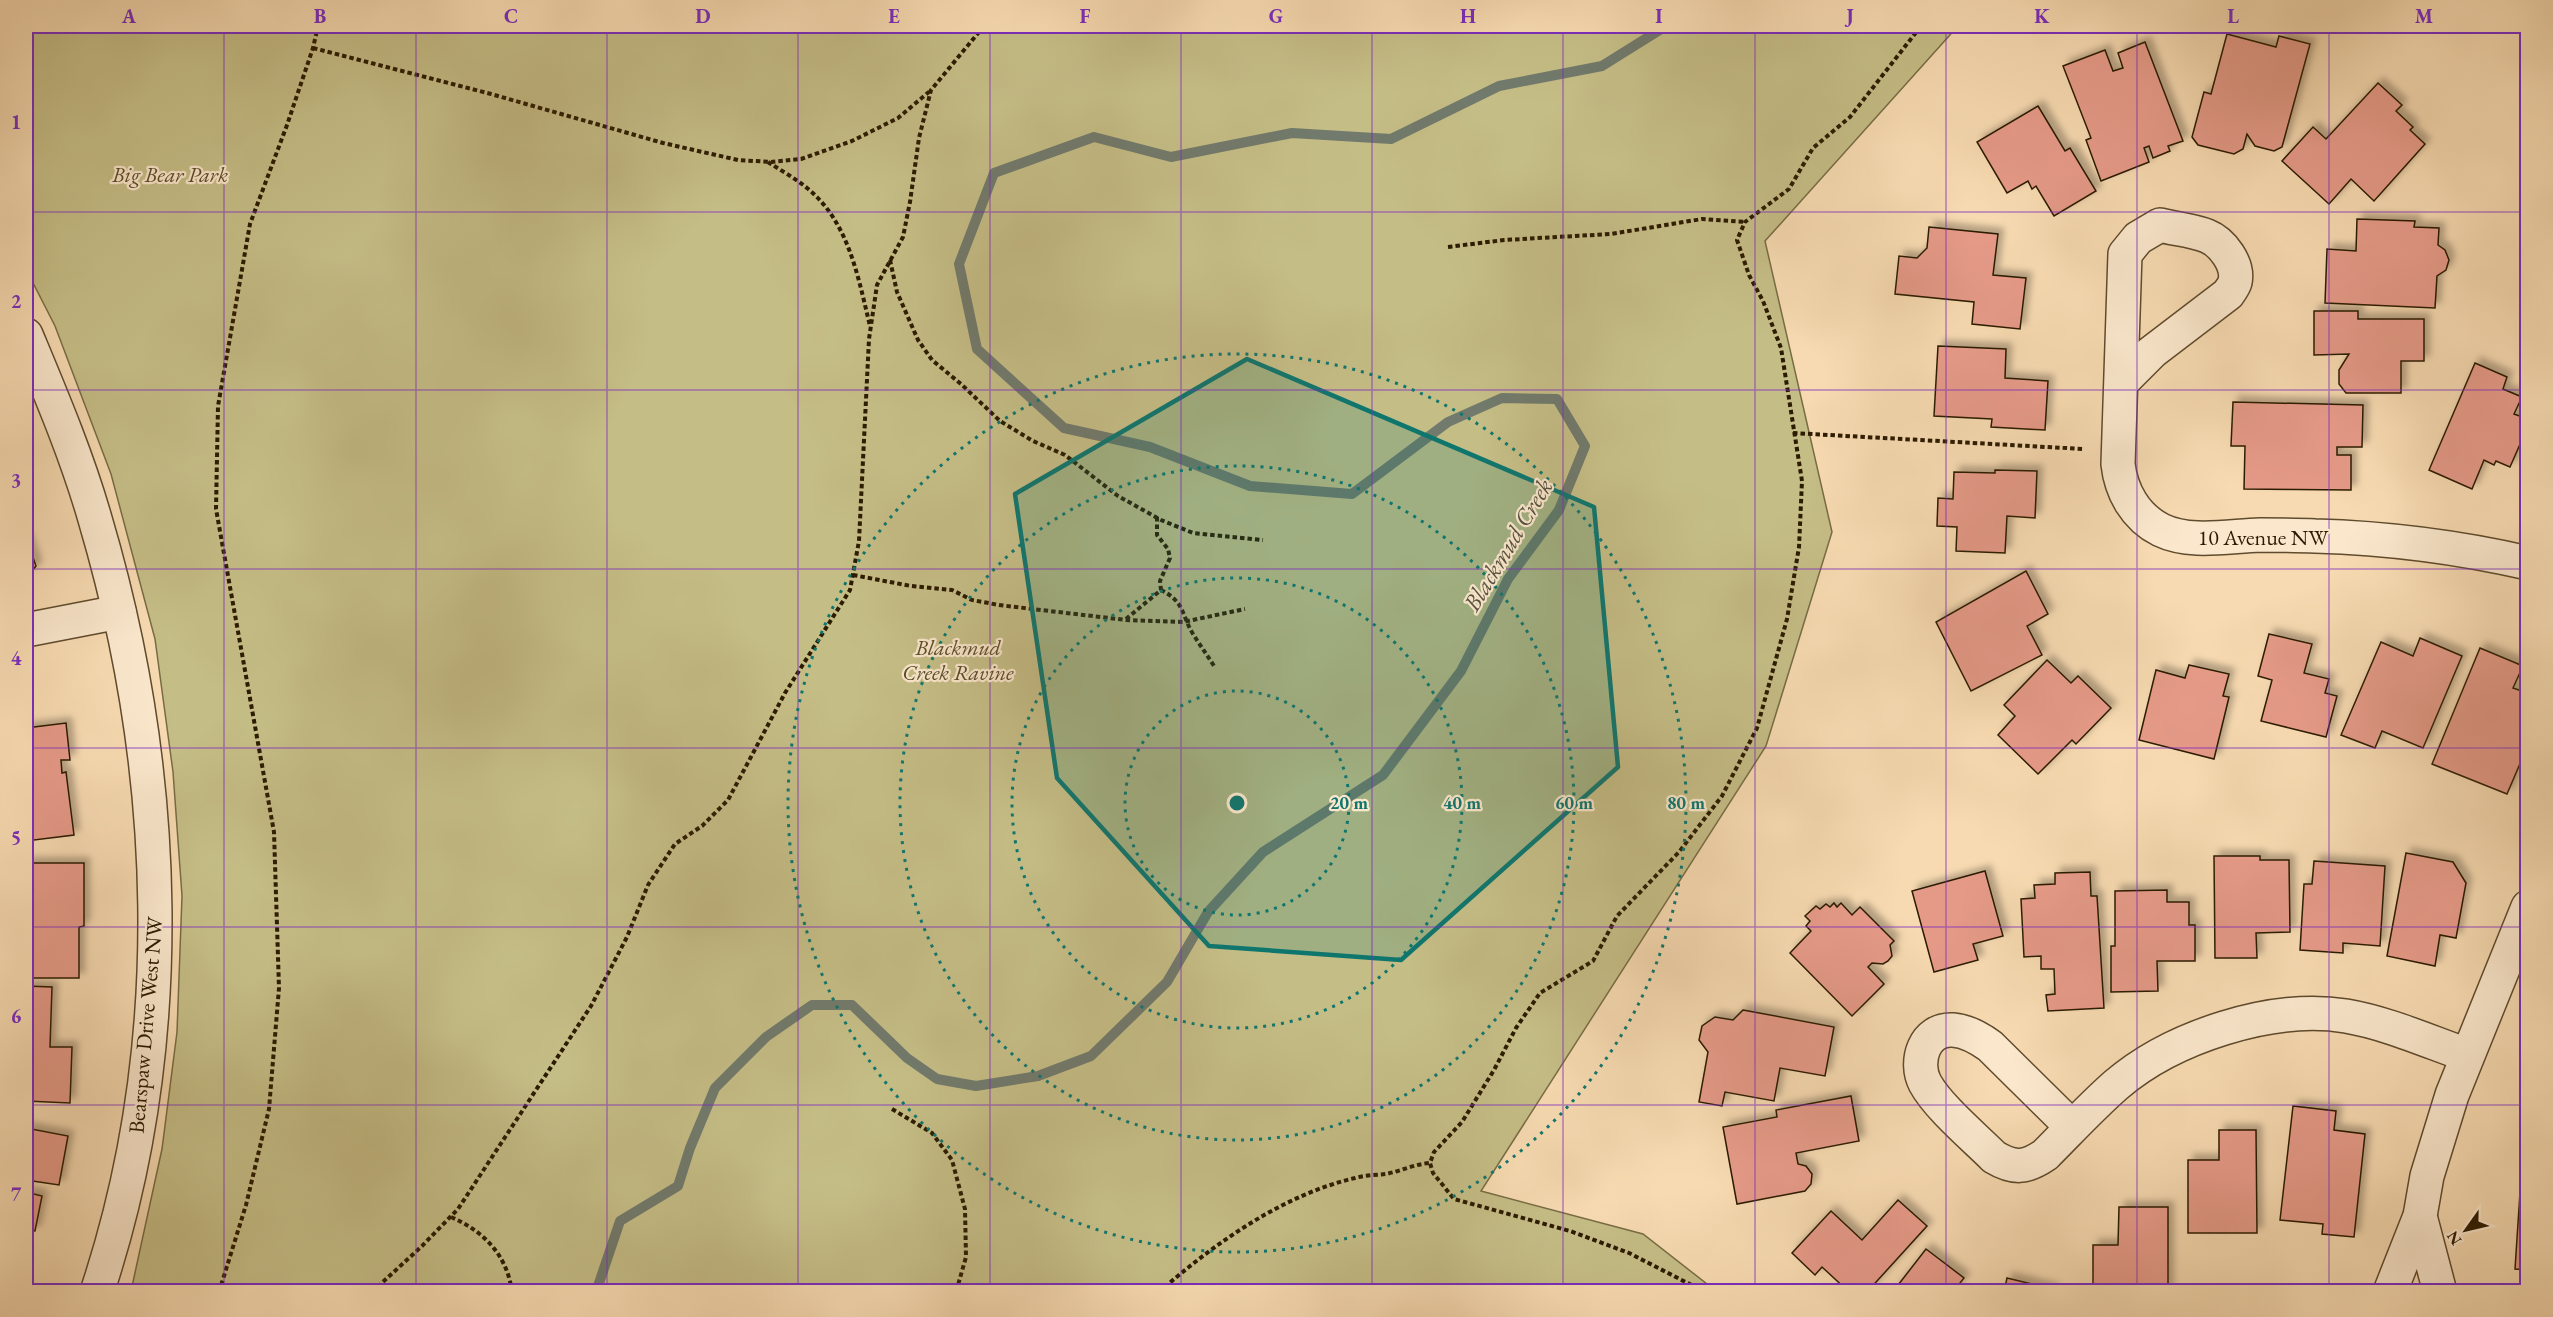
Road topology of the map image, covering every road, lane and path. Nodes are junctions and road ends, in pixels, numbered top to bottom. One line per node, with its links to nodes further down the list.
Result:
1 (318, 26): 4 (path)
2 (984, 26): 5 (path)
3 (1922, 26): 7 (path)
4 (313, 48): 6 (path); 34 (path)
5 (931, 90): 6 (path); 9 (path)
6 (767, 162): 10 (path)
7 (1745, 222): 8 (path); 13 (path)
8 (1448, 247)
9 (890, 259): 10 (path); 15 (path)
10 (871, 330): 18 (path)
11 (26, 335): 21 (street, Bearspaw Drive West NW)
12 (2122, 382): 12 (street, 10 Avenue NW); 14 (street, 10 Avenue NW)
13 (1794, 433): 14 (path); 30 (path)
14 (2118, 450): 17 (street, 10 Avenue NW)
15 (1157, 518): 16 (path); 19 (path)
16 (1263, 540)
17 (2528, 564)
18 (853, 575): 22 (path); 31 (path)
19 (1161, 590): 22 (path); 23 (path)
20 (1245, 609): 23 (path)
21 (119, 612): 24 (street); 33 (street, Bearspaw Drive West NW)
22 (1126, 620): 23 (path)
23 (1187, 621): 25 (path)
24 (26, 630)
25 (1214, 666)
26 (2528, 907): 27 (street)
27 (2467, 1055): 29 (street); 32 (street)
28 (892, 1109): 37 (path)
29 (2072, 1127): 29 (street)
30 (1430, 1163): 38 (path); 39 (path)
31 (451, 1216): 35 (path); 36 (path)
32 (2420, 1216): 40 (street); 41 (street)
33 (97, 1292)
34 (219, 1292)
35 (372, 1292)
36 (512, 1292)
37 (956, 1292)
38 (1159, 1292)
39 (1705, 1292)
40 (2390, 1292)
41 (2440, 1292)

